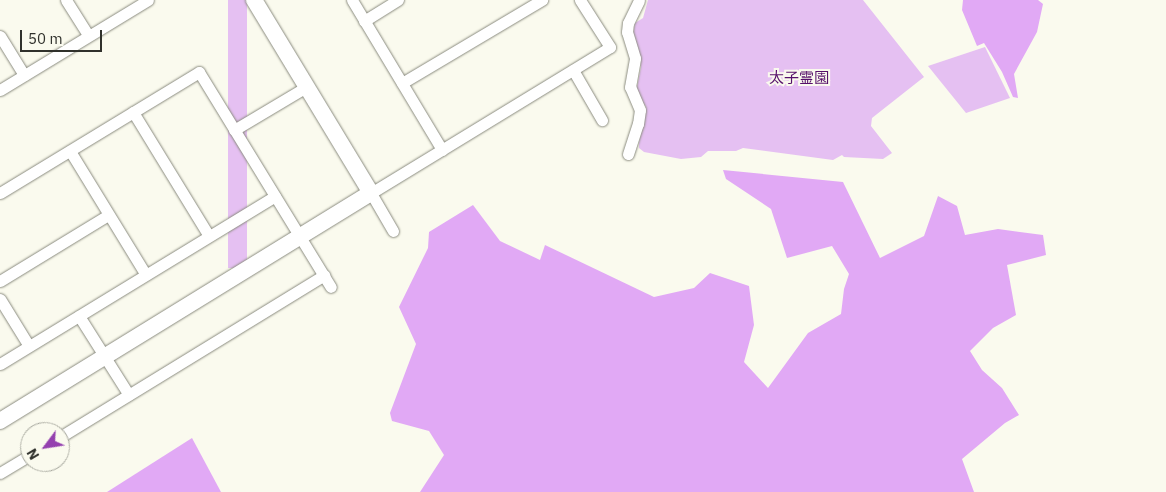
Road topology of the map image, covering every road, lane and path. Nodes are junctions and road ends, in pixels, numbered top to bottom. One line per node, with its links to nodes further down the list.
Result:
1 (66, 0): 10 (street)
2 (148, 0): 10 (street)
3 (254, 0): 17 (street)
4 (352, 0): 9 (street)
5 (398, 0): 9 (street)
6 (542, 0): 16 (street)
7 (580, 0): 13 (street)
8 (638, 0): 12 (street)
9 (364, 21): 16 (street)
10 (88, 35): 15 (street)
11 (0, 36): 15 (street)
12 (628, 40): 13 (street); 24 (street)
13 (610, 47): 14 (street)
14 (573, 70): 20 (street); 23 (street)
15 (24, 75): 18 (street)
16 (402, 83): 23 (street)
17 (306, 87): 21 (street); 26 (street)
18 (0, 90)
19 (133, 112): 21 (street); 22 (street); 30 (street)
20 (602, 120)
21 (234, 130): 27 (street)
22 (70, 150): 25 (street); 28 (street)
23 (442, 150): 26 (street)
24 (628, 154)
25 (0, 193)
26 (371, 193): 29 (street); 31 (street)
27 (275, 196): 30 (street); 31 (street)
28 (108, 215): 32 (street); 34 (street)
29 (393, 231)
30 (209, 236): 32 (street)
31 (301, 237): 33 (street); 39 (street)
32 (146, 275): 37 (street)
33 (324, 275): 35 (street); 41 (street)
34 (0, 281)
35 (331, 287)
36 (0, 299): 38 (street)
37 (79, 316): 38 (street); 39 (street)
38 (29, 346): 40 (street)
39 (106, 357): 41 (street); 42 (street)
40 (0, 364)
41 (129, 395): 43 (street)
42 (0, 421)
43 (70, 431)
44 (20, 461): 45 (street)
45 (0, 473)

